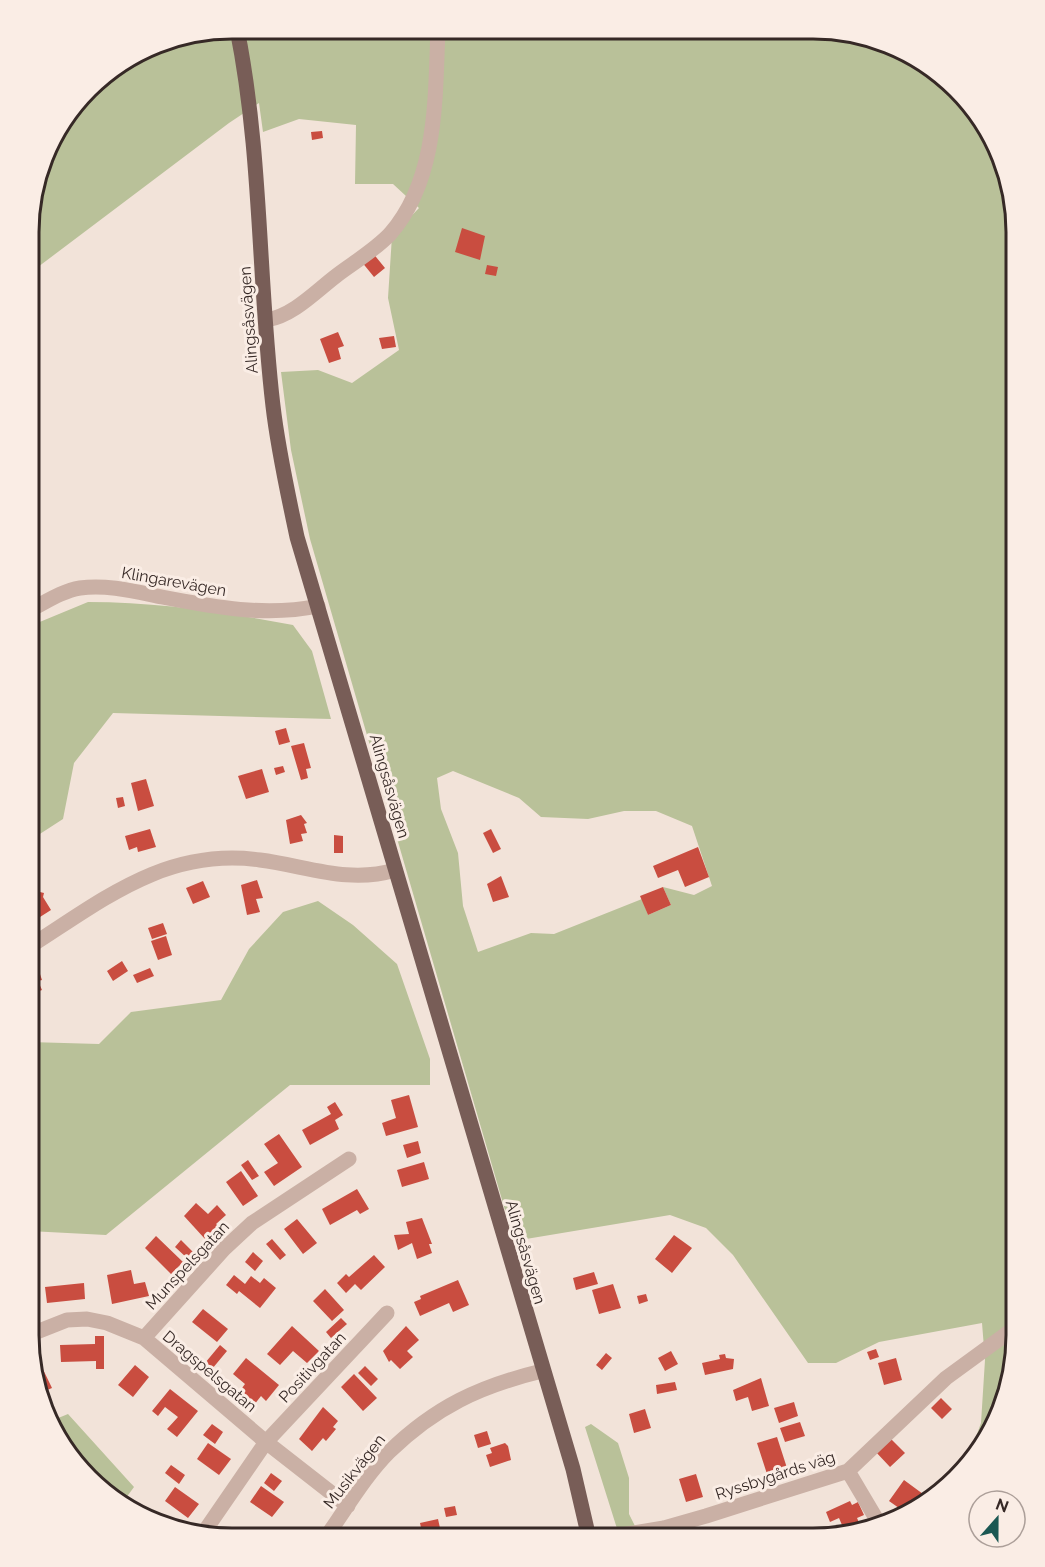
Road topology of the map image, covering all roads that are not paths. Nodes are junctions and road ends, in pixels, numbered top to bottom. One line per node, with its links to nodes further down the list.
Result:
1 (239, 39): 3 (main road, Alingsåsvägen)
2 (438, 39): 3 (street)
3 (267, 320): 5 (main road, Alingsåsvägen)
4 (39, 605): 5 (street, Klingarevägen)
5 (318, 606): 6 (main road, Alingsåsvägen)
6 (395, 870): 7 (street); 13 (main road, Alingsåsvägen)
7 (39, 941)
8 (349, 1159): 12 (street, Munspelsgatan)
9 (387, 1313): 14 (street, Positivgatan)
10 (39, 1331): 12 (street, Dragspelsgatan)
11 (1006, 1334): 15 (street, Ryssbygårds väg)
12 (144, 1338): 14 (street, Dragspelsgatan)
13 (542, 1371): 16 (street, Musikvägen); 20 (main road, Alingsåsvägen)
14 (266, 1442): 16 (street, Dragspelsgatan); 18 (street, Positivgatan)
15 (848, 1470): 17 (street); 21 (street, Ryssbygårds väg)
16 (348, 1506): 19 (street, Musikvägen)
17 (876, 1518)
18 (208, 1526)
19 (332, 1528)
20 (587, 1528)
21 (651, 1528)

